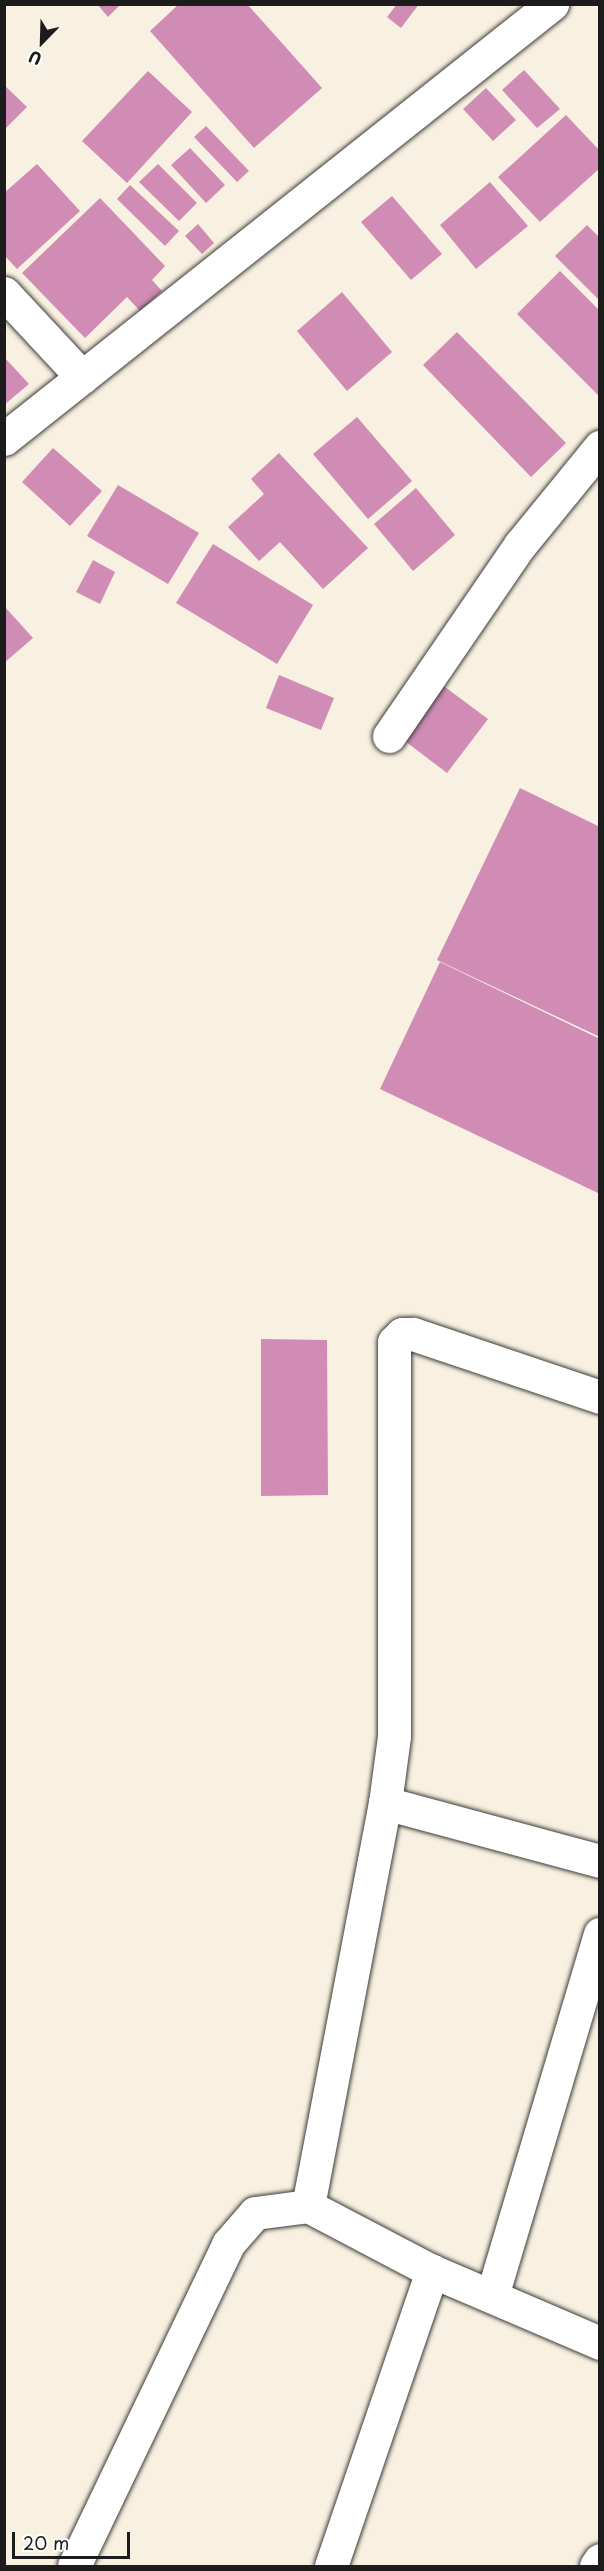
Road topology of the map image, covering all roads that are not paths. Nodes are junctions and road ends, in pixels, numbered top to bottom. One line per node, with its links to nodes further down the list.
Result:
1 (552, 4): 3 (street)
2 (4, 293): 3 (street)
3 (82, 377): 4 (street)
4 (4, 439)
5 (600, 447): 6 (street)
6 (389, 736)
7 (600, 1398): 8 (street)
8 (385, 1803): 9 (street); 11 (street)
9 (600, 1861)
10 (600, 1934): 13 (street)
11 (308, 2206): 12 (street); 16 (street)
12 (432, 2271): 13 (street); 17 (street)
13 (492, 2296): 14 (street)
14 (600, 2343)
15 (600, 2560): 18 (street)
16 (74, 2566)
17 (332, 2566)
18 (596, 2566)

